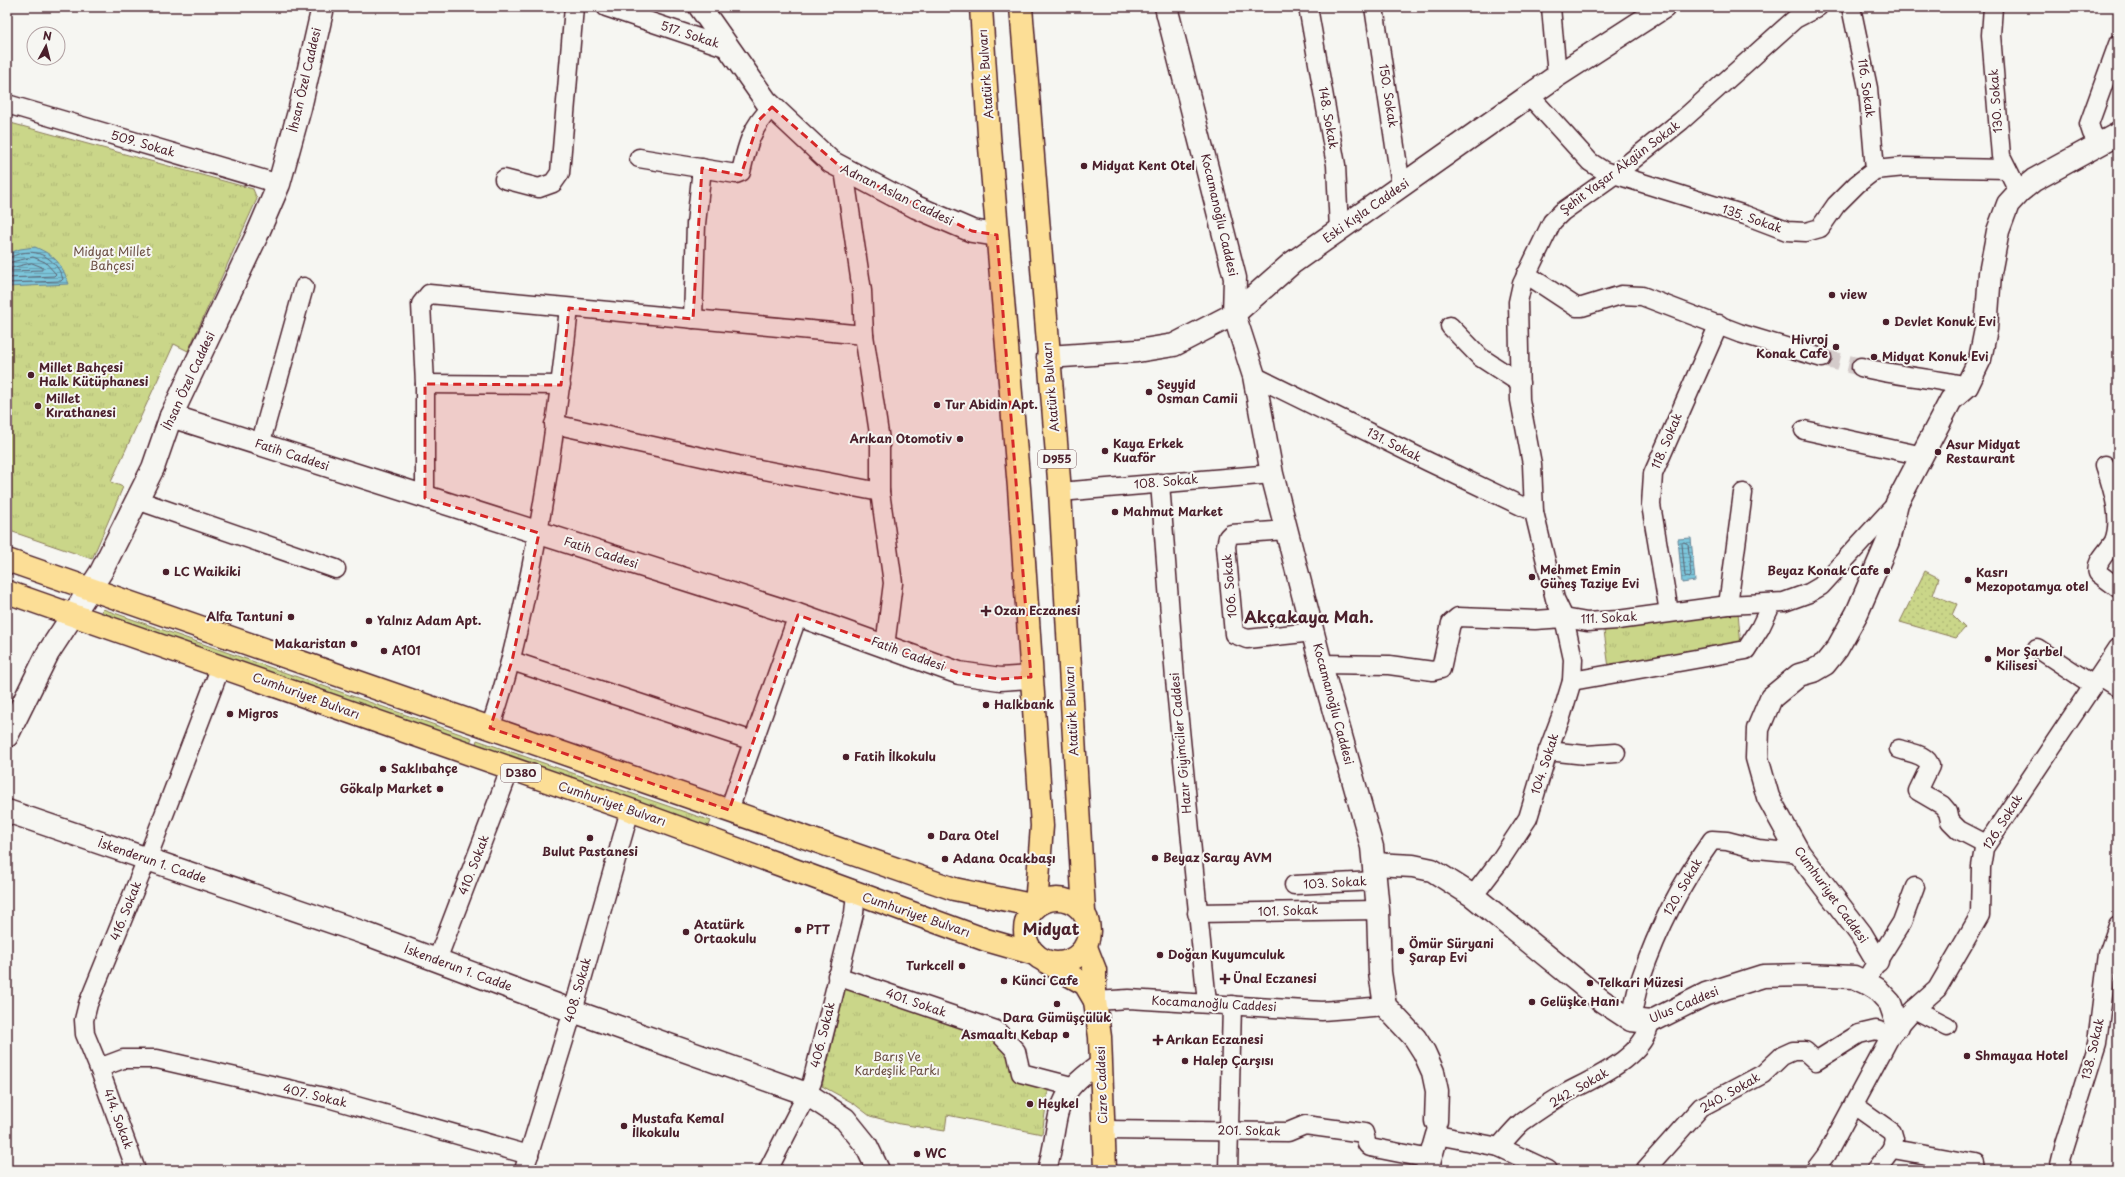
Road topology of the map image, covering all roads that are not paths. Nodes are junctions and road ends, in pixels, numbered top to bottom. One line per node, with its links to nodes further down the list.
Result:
1 (322, 7): 29 (street, İhsan Özel Caddesi)
2 (574, 7): 28 (street)
3 (606, 7): 16 (street, 517. Sokak)
4 (700, 7): 16 (street, Adnan Aslan Caddesi)
5 (981, 7): 33 (main road, Atatürk Bulvarı)
6 (1021, 7): 42 (main road, Atatürk Bulvarı / D955)
7 (1166, 7): 37 (street, Kocamanoğlu Caddesi)
8 (1308, 7): 32 (street, 148. Sokak)
9 (1374, 7): 30 (street, 150. Sokak)
10 (1550, 7): 17 (street)
11 (1664, 7): 17 (street, Eski Kışla Caddesi)
12 (1818, 7): 27 (street, Şehit Yaşar Akgün Sokak)
13 (1851, 7): 26 (street, 116. Sokak)
14 (1993, 7): 24 (street, 130. Sokak)
15 (2118, 44): 21 (street)
16 (728, 48): 20 (street, Adnan Aslan Caddesi)
17 (1557, 76): 18 (street, Eski Kışla Caddesi)
18 (1530, 96): 27 (street, 135. Sokak); 30 (street, Eski Kışla Caddesi)
19 (7, 104): 29 (street, 509. Sokak)
20 (772, 107): 23 (street); 25 (street, Adnan Aslan Caddesi)
21 (2113, 139): 31 (street, Cumhuriyet Caddesi)
22 (639, 158): 23 (street)
23 (702, 168): 38 (street)
24 (2007, 169): 26 (street); 31 (street, 130. Sokak)
25 (844, 170): 33 (street, Adnan Aslan Caddesi); 41 (street)
26 (1875, 170): 27 (street, 135. Sokak)
27 (1614, 175): 34 (street, Şehit Yaşar Akgün Sokak)
28 (504, 179)
29 (279, 184): 50 (street, İhsan Özel Caddesi)
30 (1401, 186): 32 (street, Eski Kışla Caddesi)
31 (2019, 192): 49 (street, Cumhuriyet Caddesi)
32 (1339, 230): 37 (street, Eski Kışla Caddesi)
33 (997, 235): 85 (main road, Atatürk Bulvarı)
34 (1526, 274): 39 (street); 46 (street, Şehit Yaşar Akgün Sokak)
35 (304, 287): 53 (street)
36 (569, 308): 38 (street); 47 (street); 48 (street)
37 (1234, 314): 42 (street, Eski Kışla Caddesi); 45 (street, Kocamanoğlu Caddesi)
38 (693, 319): 41 (street)
39 (1719, 324): 43 (street); 74 (street, 118. Sokak)
40 (1450, 326): 46 (street)
41 (864, 335): 58 (street)
42 (1048, 357): 59 (main road, Atatürk Bulvarı / D955)
43 (1822, 358)
44 (1861, 367): 49 (street)
45 (1254, 376): 56 (street, Kocamanoğlu Caddesi); 64 (street, 131. Sokak)
46 (1520, 383): 64 (street, Şehit Yaşar Akgün Sokak)
47 (425, 384): 48 (street); 61 (street)
48 (561, 385): 51 (street)
49 (1967, 386): 54 (street, Cumhuriyet Caddesi)
50 (171, 416): 53 (street, Fatih Caddesi); 62 (street, İhsan Özel Caddesi)
51 (554, 424): 58 (street); 66 (street)
52 (1804, 430): 54 (street)
53 (260, 445): 61 (street, Fatih Caddesi)
54 (1923, 456): 63 (street, Cumhuriyet Caddesi)
55 (2105, 465): 69 (street)
56 (1272, 474): 57 (street, 108. Sokak); 65 (street, Kocamanoğlu Caddesi)
57 (1160, 482): 59 (street, 108. Sokak); 112 (street, Hazır Giyimciler Caddesi)
58 (880, 492): 79 (street)
59 (1060, 492): 111 (main road, Atatürk Bulvarı / D955)
60 (1743, 493): 73 (street)
61 (425, 498): 66 (street, Fatih Caddesi)
62 (137, 500): 68 (street); 70 (street, İhsan Özel Caddesi)
63 (1897, 503): 72 (street, 111. Sokak); 100 (street, Cumhuriyet Caddesi)
64 (1534, 512): 77 (street, Şehit Yaşar Akgün Sokak)
65 (1287, 530): 78 (street, Kocamanoğlu Caddesi); 78 (street, 106. Sokak)
66 (539, 534): 75 (street, Fatih Caddesi); 82 (street)
67 (7, 560): 70 (main road, D380)
68 (336, 569)
69 (2118, 588)
70 (91, 590): 76 (street, İhsan Özel Caddesi); 89 (main road, D380)
71 (7, 592): 76 (main road, Cumhuriyet Bulvarı / D380)
72 (1772, 603): 73 (street, 111. Sokak); 86 (street)
73 (1728, 605): 74 (street, 111. Sokak)
74 (1669, 612): 77 (street, 111. Sokak)
75 (798, 615): 79 (street, Fatih Caddesi); 91 (street)
76 (72, 616): 84 (main road, Cumhuriyet Bulvarı / D380); 90 (street, İhsan Özel Caddesi)
77 (1564, 618): 83 (street, 111. Sokak); 86 (street, 104. Sokak)
78 (1313, 632): 83 (street, Kocamanoğlu Caddesi)
79 (885, 646): 85 (street, Fatih Caddesi)
80 (2037, 648): 87 (street)
81 (2118, 648): 87 (street, 126. Sokak)
82 (512, 661): 89 (street); 91 (street)
83 (1321, 664): 103 (street, Kocamanoğlu Caddesi)
84 (221, 666): 95 (main road, Cumhuriyet Bulvarı / D380); 101 (street, 416. Sokak)
85 (1031, 677): 102 (main road, Atatürk Bulvarı)
86 (1572, 681): 93 (street, 104. Sokak)
87 (2096, 681): 88 (street); 99 (street, 126. Sokak)
88 (2118, 687)
89 (490, 728): 97 (main road, D380)
90 (7, 736)
91 (753, 741): 97 (street)
92 (1899, 749): 99 (street)
93 (1548, 751): 94 (street); 107 (street, 104. Sokak)
94 (1616, 753)
95 (510, 769): 96 (main road, Cumhuriyet Bulvarı / D380); 116 (street, 410. Sokak)
96 (630, 810): 106 (main road, Cumhuriyet Bulvarı / D380); 125 (street, 408. Sokak)
97 (729, 810): 108 (main road, D380)
98 (7, 812): 101 (street, İskenderun 1. Cadde)
99 (1986, 844): 124 (street, 126. Sokak)
100 (1799, 853): 117 (street, Cumhuriyet Caddesi); 126 (street, 120. Sokak)
101 (147, 859): 116 (street, İskenderun 1. Cadde); 130 (street, 416. Sokak)
102 (1040, 869): 108 (main road); 109 (main road, Atatürk Bulvarı)
103 (1375, 873): 104 (street, 103. Sokak); 107 (street, Ulus Caddesi); 110 (street, Kocamanoğlu Caddesi)
104 (1294, 885)
105 (1915, 887): 117 (street)
106 (856, 893): 115 (main road, Cumhuriyet Bulvarı / D380); 118 (street, 406. Sokak)
107 (1473, 896): 126 (street, Ulus Caddesi)
108 (998, 898): 109 (main road, D380)
109 (1036, 906): 111 (main road); 115 (main road)
110 (1378, 910): 112 (street, 101. Sokak); 123 (street, Kocamanoğlu Caddesi)
111 (1084, 912): 114 (main road)
112 (1197, 913): 121 (street, Hazır Giyimciler Caddesi)
113 (2118, 926): 152 (street, 138. Sokak)
114 (1086, 947): 115 (main road); 120 (main road, Cizre Caddesi)
115 (1039, 958): 120 (main road)
116 (437, 960): 125 (street, İskenderun 1. Cadde)
117 (1877, 961): 119 (street)
118 (837, 976): 131 (street, 401. Sokak); 132 (street, 406. Sokak)
119 (1864, 981): 126 (street, Ulus Caddesi); 128 (street, Ulus Caddesi)
120 (1095, 1001): 121 (street, Kocamanoğlu Caddesi); 129 (main road, Cizre Caddesi)
121 (1206, 1003): 122 (street, Kocamanoğlu Caddesi)
122 (1232, 1004): 123 (street, Kocamanoğlu Caddesi); 136 (street)
123 (1385, 1006): 134 (street)
124 (1914, 1009): 127 (street); 128 (street, 126. Sokak)
125 (573, 1011): 132 (street, İskenderun 1. Cadde); 139 (street, 408. Sokak)
126 (1640, 1021): 137 (street, 242. Sokak)
127 (1947, 1026)
128 (1895, 1031): 133 (street, 126. Sokak); 148 (street, 240. Sokak)
129 (1101, 1063): 131 (street); 135 (main road, Cizre Caddesi)
130 (100, 1068): 139 (street, 407. Sokak); 141 (street, 414. Sokak)
131 (1070, 1086): 144 (street)
132 (807, 1094): 142 (street, 406. Sokak); 143 (street, İskenderun 1. Cadde)
133 (1854, 1105): 138 (street); 149 (street, 126. Sokak)
134 (1436, 1128): 137 (street); 140 (street)
135 (1104, 1130): 136 (street, 201. Sokak); 145 (main road, Cizre Caddesi)
136 (1228, 1130): 140 (street, 201. Sokak); 146 (street)
137 (1499, 1147): 147 (street)
138 (1892, 1148): 150 (street); 151 (street)
139 (526, 1163)
140 (1428, 1164)
141 (136, 1170)
142 (768, 1170)
143 (878, 1170)
144 (1047, 1170)
145 (1105, 1170)
146 (1228, 1170)
147 (1548, 1170)
148 (1645, 1170)
149 (1815, 1170)
150 (1876, 1170)
151 (1977, 1170)
152 (2059, 1170)

